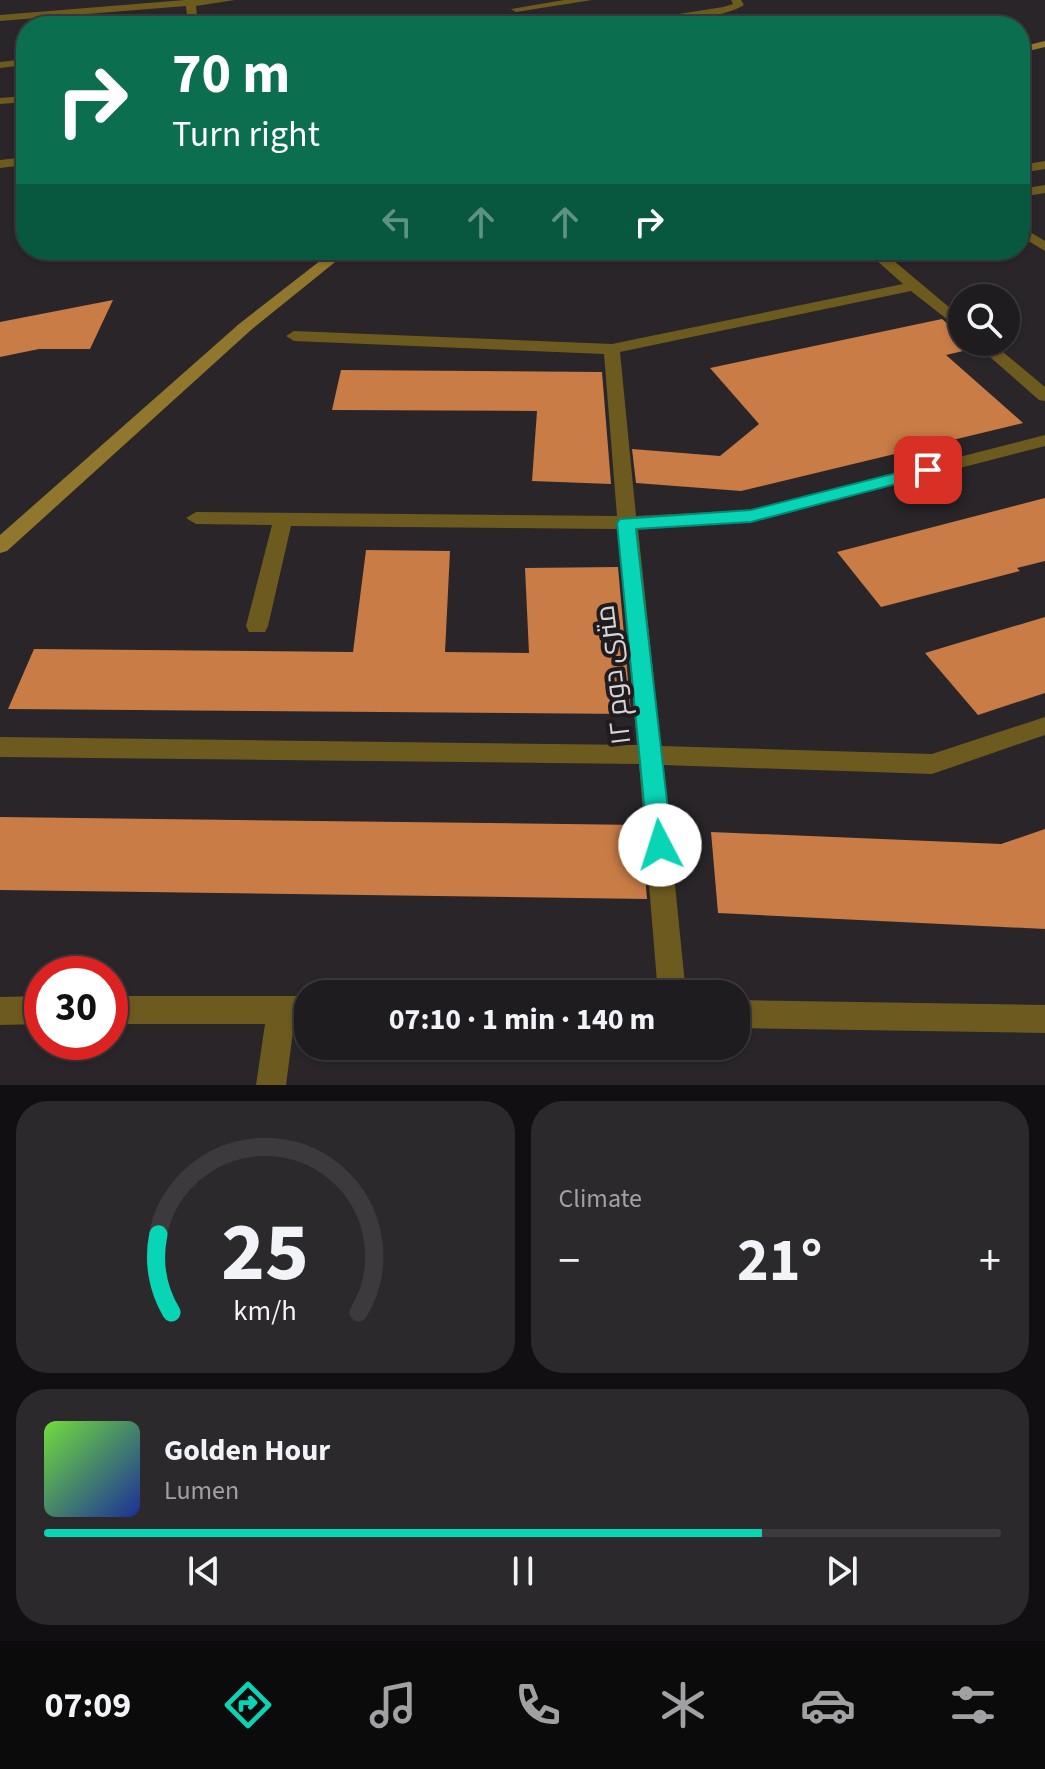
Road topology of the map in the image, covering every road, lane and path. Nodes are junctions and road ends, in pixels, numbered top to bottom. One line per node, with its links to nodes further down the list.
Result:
1 (230, 0): 4 (street)
2 (587, 0): 6 (street)
3 (736, 0): 7 (street)
4 (190, 2): 5 (street)
5 (24, 16)
6 (530, 16)
7 (681, 16)
8 (330, 260): 20 (main road)
9 (884, 260): 10 (street)
10 (914, 286): 11 (street); 13 (street)
11 (948, 314)
12 (294, 336): 13 (street)
13 (612, 349): 19 (street, ۱۲ متری دوم)
14 (999, 356): 15 (street)
15 (1042, 390)
16 (1045, 440): 19 (street)
17 (196, 518): 18 (street)
18 (283, 519): 19 (street); 21 (street)
19 (626, 523): 24 (street, ۱۲ متری دوم)
20 (0, 546)
21 (257, 626)
22 (1045, 726): 24 (street)
23 (0, 747): 24 (street)
24 (653, 755): 25 (street, ۱۲ متری دوم)
25 (671, 980)
26 (24, 1010): 29 (street)
27 (128, 1010): 28 (street)
28 (294, 1010)
29 (0, 1011)
30 (294, 1013): 33 (street)
31 (750, 1014): 32 (street)
32 (1045, 1019)
33 (271, 1085)

